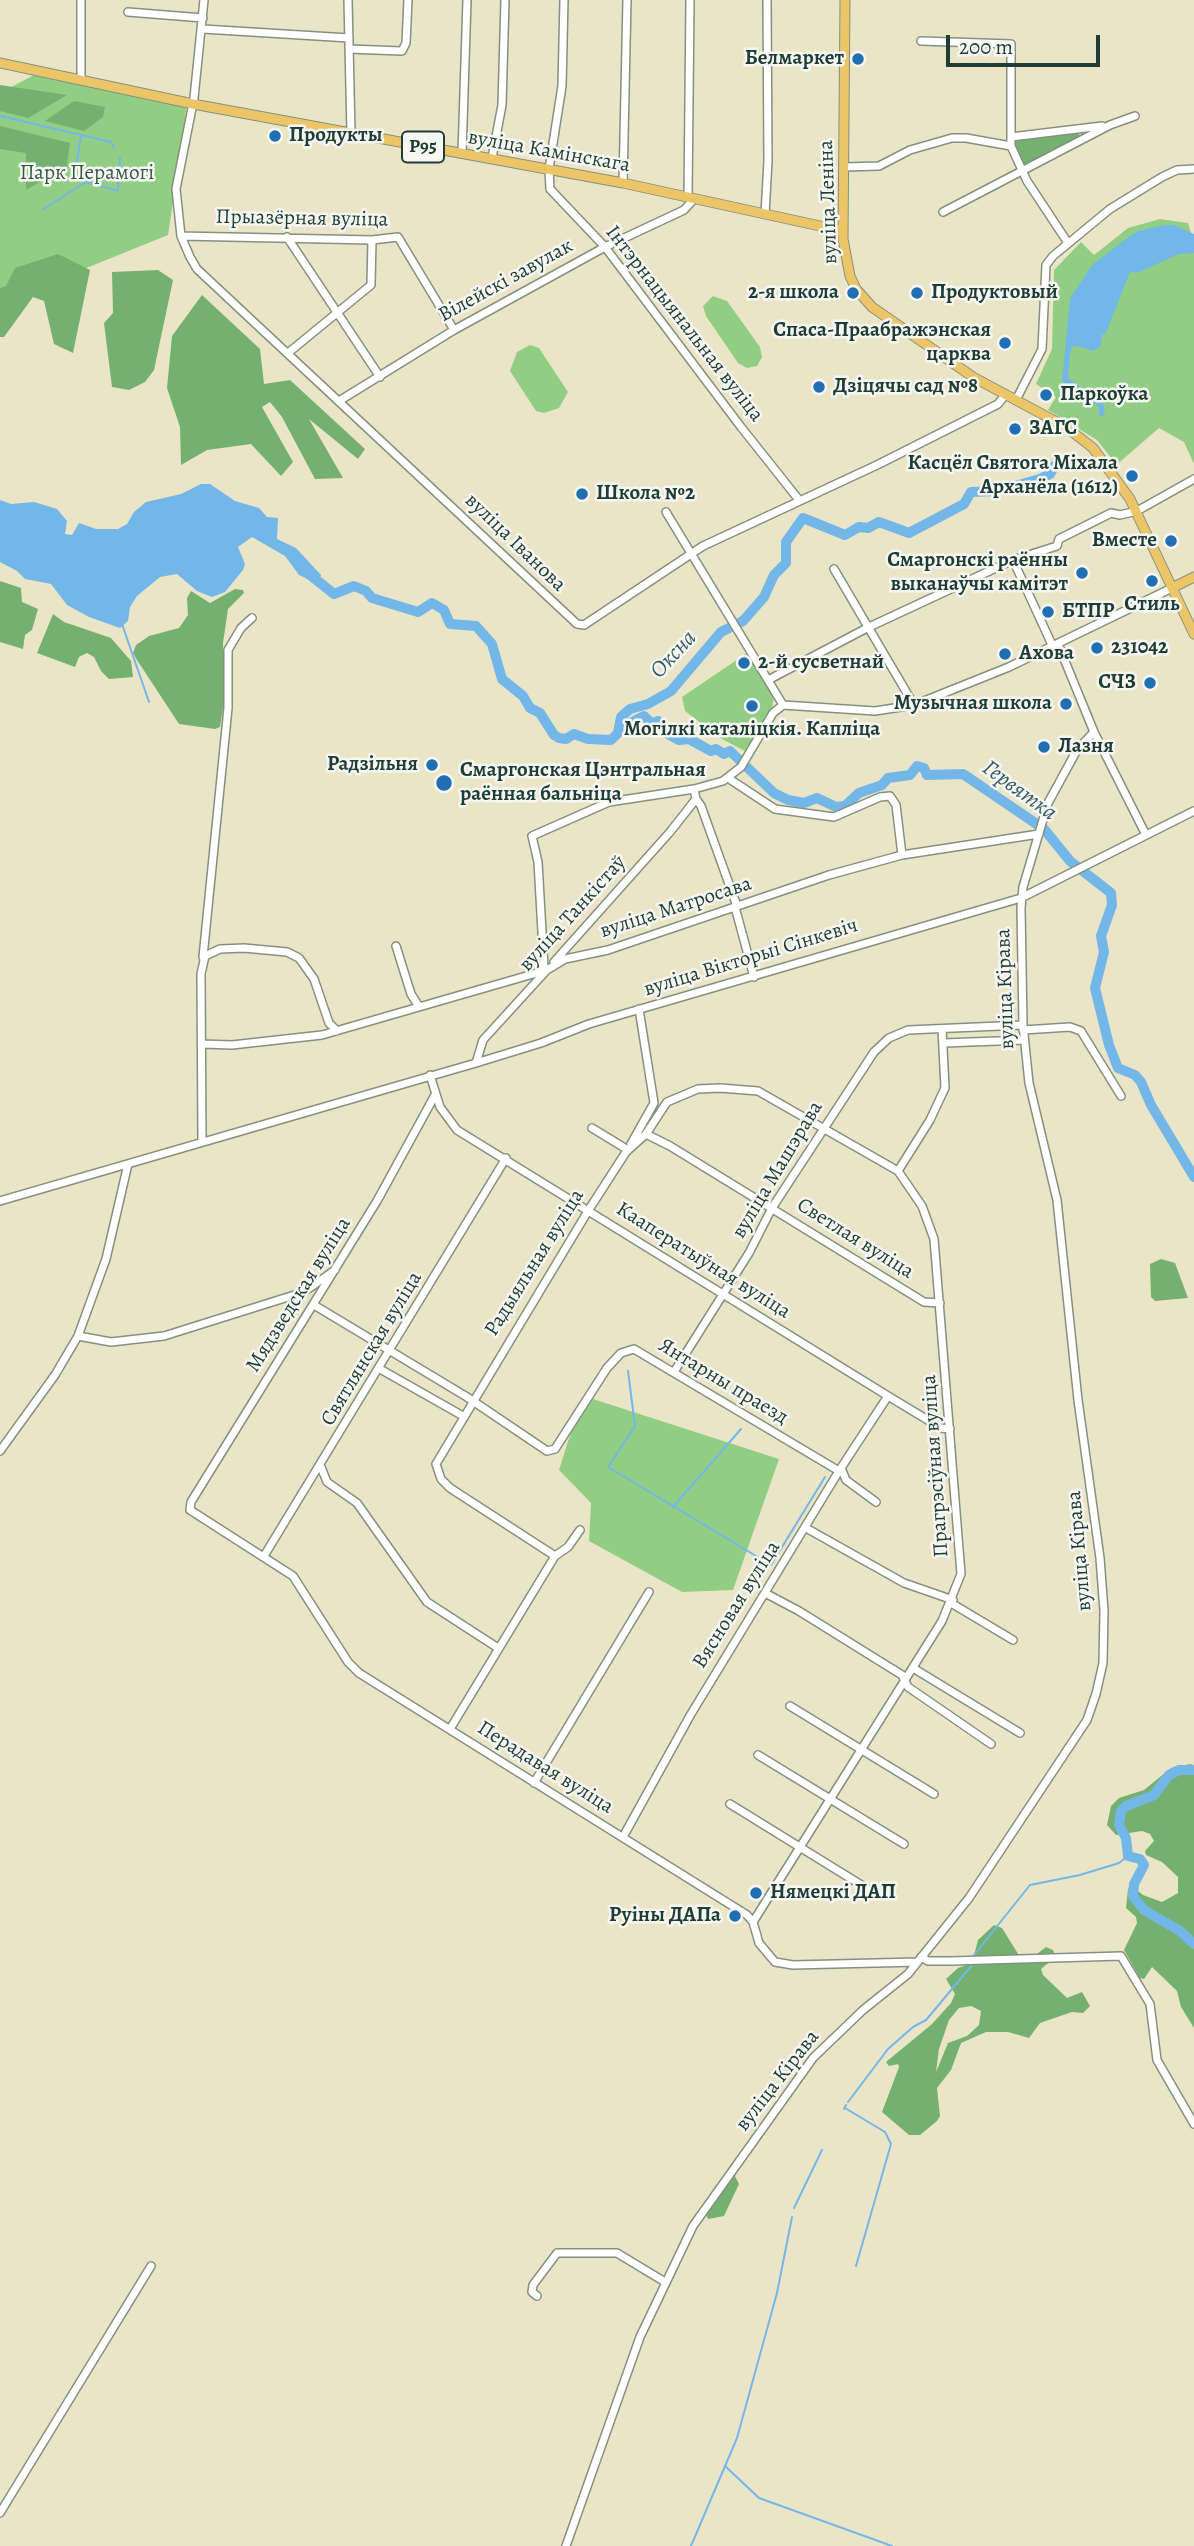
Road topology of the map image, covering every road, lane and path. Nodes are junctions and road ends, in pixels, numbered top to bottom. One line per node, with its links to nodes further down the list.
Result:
1 (81, 0): 19 (street)
2 (204, 0): 13 (street, вуліца Іванова)
3 (348, 0): 15 (street)
4 (408, 0): 17 (street)
5 (467, 0): 25 (street)
6 (505, 0): 26 (street)
7 (564, 0): 28 (street)
8 (627, 0): 31 (street)
9 (690, 0): 32 (street)
10 (767, 0): 34 (street)
11 (845, 0): 27 (main road, вуліца Леніна)
12 (128, 12): 13 (street)
13 (203, 18): 14 (street, вуліца Іванова)
14 (203, 29): 15 (street); 20 (street, вуліца Іванова)
15 (349, 38): 17 (street)
16 (921, 41): 24 (street)
17 (349, 49): 23 (street)
18 (0, 63): 19 (main road, вуліца Камінскага / Р95)
19 (81, 80): 20 (main road, вуліца Камінскага / Р95)
20 (193, 104): 23 (main road, вуліца Камінскага / Р95); 36 (street, вуліца Іванова)
21 (1135, 116): 22 (street)
22 (1110, 125): 24 (street); 30 (street)
23 (351, 133): 25 (main road, вуліца Камінскага / Р95)
24 (1011, 142): 27 (street); 30 (street)
25 (462, 154): 26 (main road, вуліца Камінскага / Р95)
26 (492, 158): 28 (main road, вуліца Камінскага / Р95)
27 (845, 166): 35 (main road, вуліца Леніна)
28 (548, 169): 31 (main road, вуліца Камінскага / Р95); 40 (street, Інтэрнацыянальная вуліца)
29 (1194, 169): 39 (street)
30 (1022, 170): 33 (street); 39 (street)
31 (623, 183): 32 (main road, вуліца Камінскага / Р95)
32 (691, 199): 34 (main road, вуліца Камінскага / Р95); 40 (street, Вілейскі завулак)
33 (943, 212)
34 (765, 215): 35 (main road, вуліца Камінскага / Р95)
35 (843, 230): 45 (main road, вуліца Леніна)
36 (181, 236): 37 (street, Прыазёрная вуліца); 43 (street, вуліца Іванова)
37 (287, 237): 38 (street, Прыазёрная вуліца); 41 (street)
38 (372, 240): 41 (street); 42 (street, Прыазёрная вуліца)
39 (1068, 243): 46 (street)
40 (605, 247): 42 (street, Вілейскі завулак); 49 (street, Інтэрнацыянальная вуліца)
41 (338, 312): 43 (street); 44 (street)
42 (454, 330): 44 (street, Вілейскі завулак)
43 (288, 353): 47 (street, вуліца Іванова)
44 (380, 377): 47 (street, Вілейскі завулак)
45 (1006, 395): 46 (main road, вуліца Леніна); 49 (street, вуліца Іванова)
46 (1016, 400): 50 (main road, вуліца Леніна)
47 (339, 401): 52 (street, вуліца Іванова)
48 (1194, 479): 50 (street)
49 (799, 500): 52 (street, вуліца Іванова)
50 (1137, 511): 53 (street); 56 (main road, вуліца Леніна)
51 (666, 512): 52 (street)
52 (694, 553): 61 (street)
53 (1013, 560): 58 (street); 60 (street)
54 (834, 569): 58 (street)
55 (1194, 577): 56 (main road)
56 (1172, 588): 59 (main road, вуліца Леніна); 60 (street)
57 (252, 618): 75 (street)
58 (867, 628): 61 (street); 63 (street)
59 (1194, 634)
60 (1056, 646): 63 (street); 64 (street)
61 (769, 679): 62 (street)
62 (783, 705): 63 (street); 65 (street)
63 (914, 705)
64 (1094, 732): 69 (street, вуліца Кірава); 70 (street)
65 (728, 778): 66 (street); 71 (street)
66 (694, 789): 67 (street); 76 (street)
67 (696, 799): 73 (street); 76 (street, вуліца Танкістаў)
68 (1194, 811): 70 (street, вуліца Вікторыі Сінкевіч)
69 (1040, 833): 71 (street, вуліца Матросава); 72 (street, вуліца Кірава)
70 (1146, 835): 72 (street, вуліца Вікторыі Сінкевіч)
71 (902, 855): 73 (street, вуліца Матросава)
72 (1021, 898): 77 (street, вуліца Вікторыі Сінкевіч); 80 (street, вуліца Кірава)
73 (736, 907): 76 (street, вуліца Матросава); 77 (street)
74 (396, 946): 78 (street)
75 (206, 956): 82 (street); 85 (street)
76 (547, 970): 78 (street, вуліца Матросава); 86 (street, вуліца Танкістаў)
77 (754, 977): 79 (street, вуліца Вікторыі Сінкевіч)
78 (418, 1004): 82 (street, вуліца Матросава)
79 (639, 1009): 86 (street, вуліца Вікторыі Сінкевіч); 91 (street)
80 (1023, 1027): 81 (street, вуліца Машэрава); 83 (street, вуліца Кірава); 89 (street, вуліца Машэрава)
81 (942, 1029): 84 (street); 94 (street, вуліца Машэрава)
82 (337, 1031): 85 (street, вуліца Матросава)
83 (1024, 1040): 84 (street); 151 (street, вуліца Кірава)
84 (944, 1043): 100 (street)
85 (203, 1044): 96 (street)
86 (476, 1063): 87 (street, вуліца Вікторыі Сінкевіч)
87 (430, 1075): 88 (street, Кааператыўная вуліца); 96 (street, вуліца Вікторыі Сінкевіч)
88 (435, 1095): 98 (street, Кааператыўная вуліца); 104 (street, Мядзведская вуліца)
89 (1121, 1096)
90 (672, 1098): 91 (street); 94 (street); 95 (street, Радыяльная вуліца)
91 (654, 1103): 92 (street)
92 (645, 1121): 95 (street); 97 (street)
93 (592, 1128): 97 (street)
94 (824, 1128): 100 (street, Прагрэсіўная вуліца); 102 (street, вуліца Машэрава)
95 (646, 1133): 97 (street, Радыяльная вуліца); 102 (street, Светлая вуліца)
96 (202, 1141): 99 (street, вуліца Вікторыі Сінкевіч)
97 (628, 1150): 103 (street, Радыяльная вуліца)
98 (506, 1158): 103 (street, Кааператыўная вуліца); 109 (street, Святлянская вуліца)
99 (128, 1164): 101 (street, вуліца Вікторыі Сінкевіч); 108 (street)
100 (898, 1171): 106 (street, Прагрэсіўная вуліца)
101 (0, 1201)
102 (772, 1208): 105 (street, вуліца Машэрава); 106 (street, Светлая вуліца)
103 (588, 1211): 105 (street, Кааператыўная вуліца); 113 (street, Радыяльная вуліца)
104 (335, 1270): 107 (street, Мядзведская вуліца); 108 (street)
105 (724, 1294): 111 (street, вуліца Машэрава); 112 (street, Кааператыўная вуліца)
106 (940, 1303): 115 (street, Прагрэсіўная вуліца)
107 (314, 1305): 109 (street); 122 (street, Мядзведская вуліца)
108 (78, 1336): 116 (street)
109 (390, 1352): 110 (street, Святлянская вуліца); 113 (street)
110 (380, 1369): 114 (street); 117 (street, Святлянская вуліца)
111 (674, 1372): 113 (street, Янтарны праезд); 118 (street, Янтарны праезд)
112 (888, 1396): 115 (street, Кааператыўная вуліца); 118 (street, Вясновая вуліца)
113 (472, 1400): 114 (street, Радыяльная вуліца)
114 (463, 1416): 126 (street, Радыяльная вуліца)
115 (950, 1429): 129 (street, Прагрэсіўная вуліца)
116 (0, 1451)
117 (321, 1467): 119 (street); 120 (street, Святлянская вуліца)
118 (840, 1470): 121 (street, Янтарны праезд); 123 (street, Вясновая вуліца)
119 (327, 1482): 120 (street); 131 (street)
120 (309, 1485): 125 (street, Святлянская вуліца)
121 (876, 1502)
122 (190, 1510): 125 (street, Перадавая вуліца)
123 (806, 1528): 128 (street, Вясновая вуліца); 129 (street)
124 (580, 1530): 126 (street)
125 (264, 1556): 137 (street, Перадавая вуліца)
126 (555, 1556): 131 (street)
127 (649, 1592): 142 (street)
128 (765, 1593): 133 (street); 146 (street, Вясновая вуліца)
129 (952, 1602): 130 (street); 132 (street, Прагрэсіўная вуліца)
130 (1013, 1640)
131 (498, 1648): 137 (street)
132 (913, 1668): 133 (street, Прагрэсіўная вуліца); 134 (street)
133 (905, 1681): 136 (street); 140 (street, Прагрэсіўная вуліца)
134 (956, 1697): 136 (street); 138 (street)
135 (790, 1706): 140 (street)
136 (946, 1710): 139 (street)
137 (450, 1729): 142 (street, Перадавая вуліца)
138 (1020, 1733)
139 (991, 1744)
140 (863, 1750): 143 (street); 144 (street, Прагрэсіўная вуліца)
141 (758, 1755): 144 (street)
142 (534, 1783): 146 (street, Перадавая вуліца)
143 (933, 1794)
144 (833, 1799): 147 (street); 148 (street, Прагрэсіўная вуліца)
145 (730, 1804): 148 (street)
146 (624, 1837): 150 (street, Перадавая вуліца)
147 (904, 1844)
148 (801, 1848): 149 (street); 150 (street, Прагрэсіўная вуліца)
149 (871, 1891)
150 (753, 1923): 151 (street, Перадавая вуліца)
151 (919, 1960): 152 (street, Перадавая вуліца); 154 (street, вуліца Кірава)
152 (1194, 2124)
153 (151, 2266): 156 (street)
154 (665, 2282): 155 (street); 157 (street, вуліца Кірава)
155 (537, 2296)
156 (0, 2513)
157 (566, 2546)

